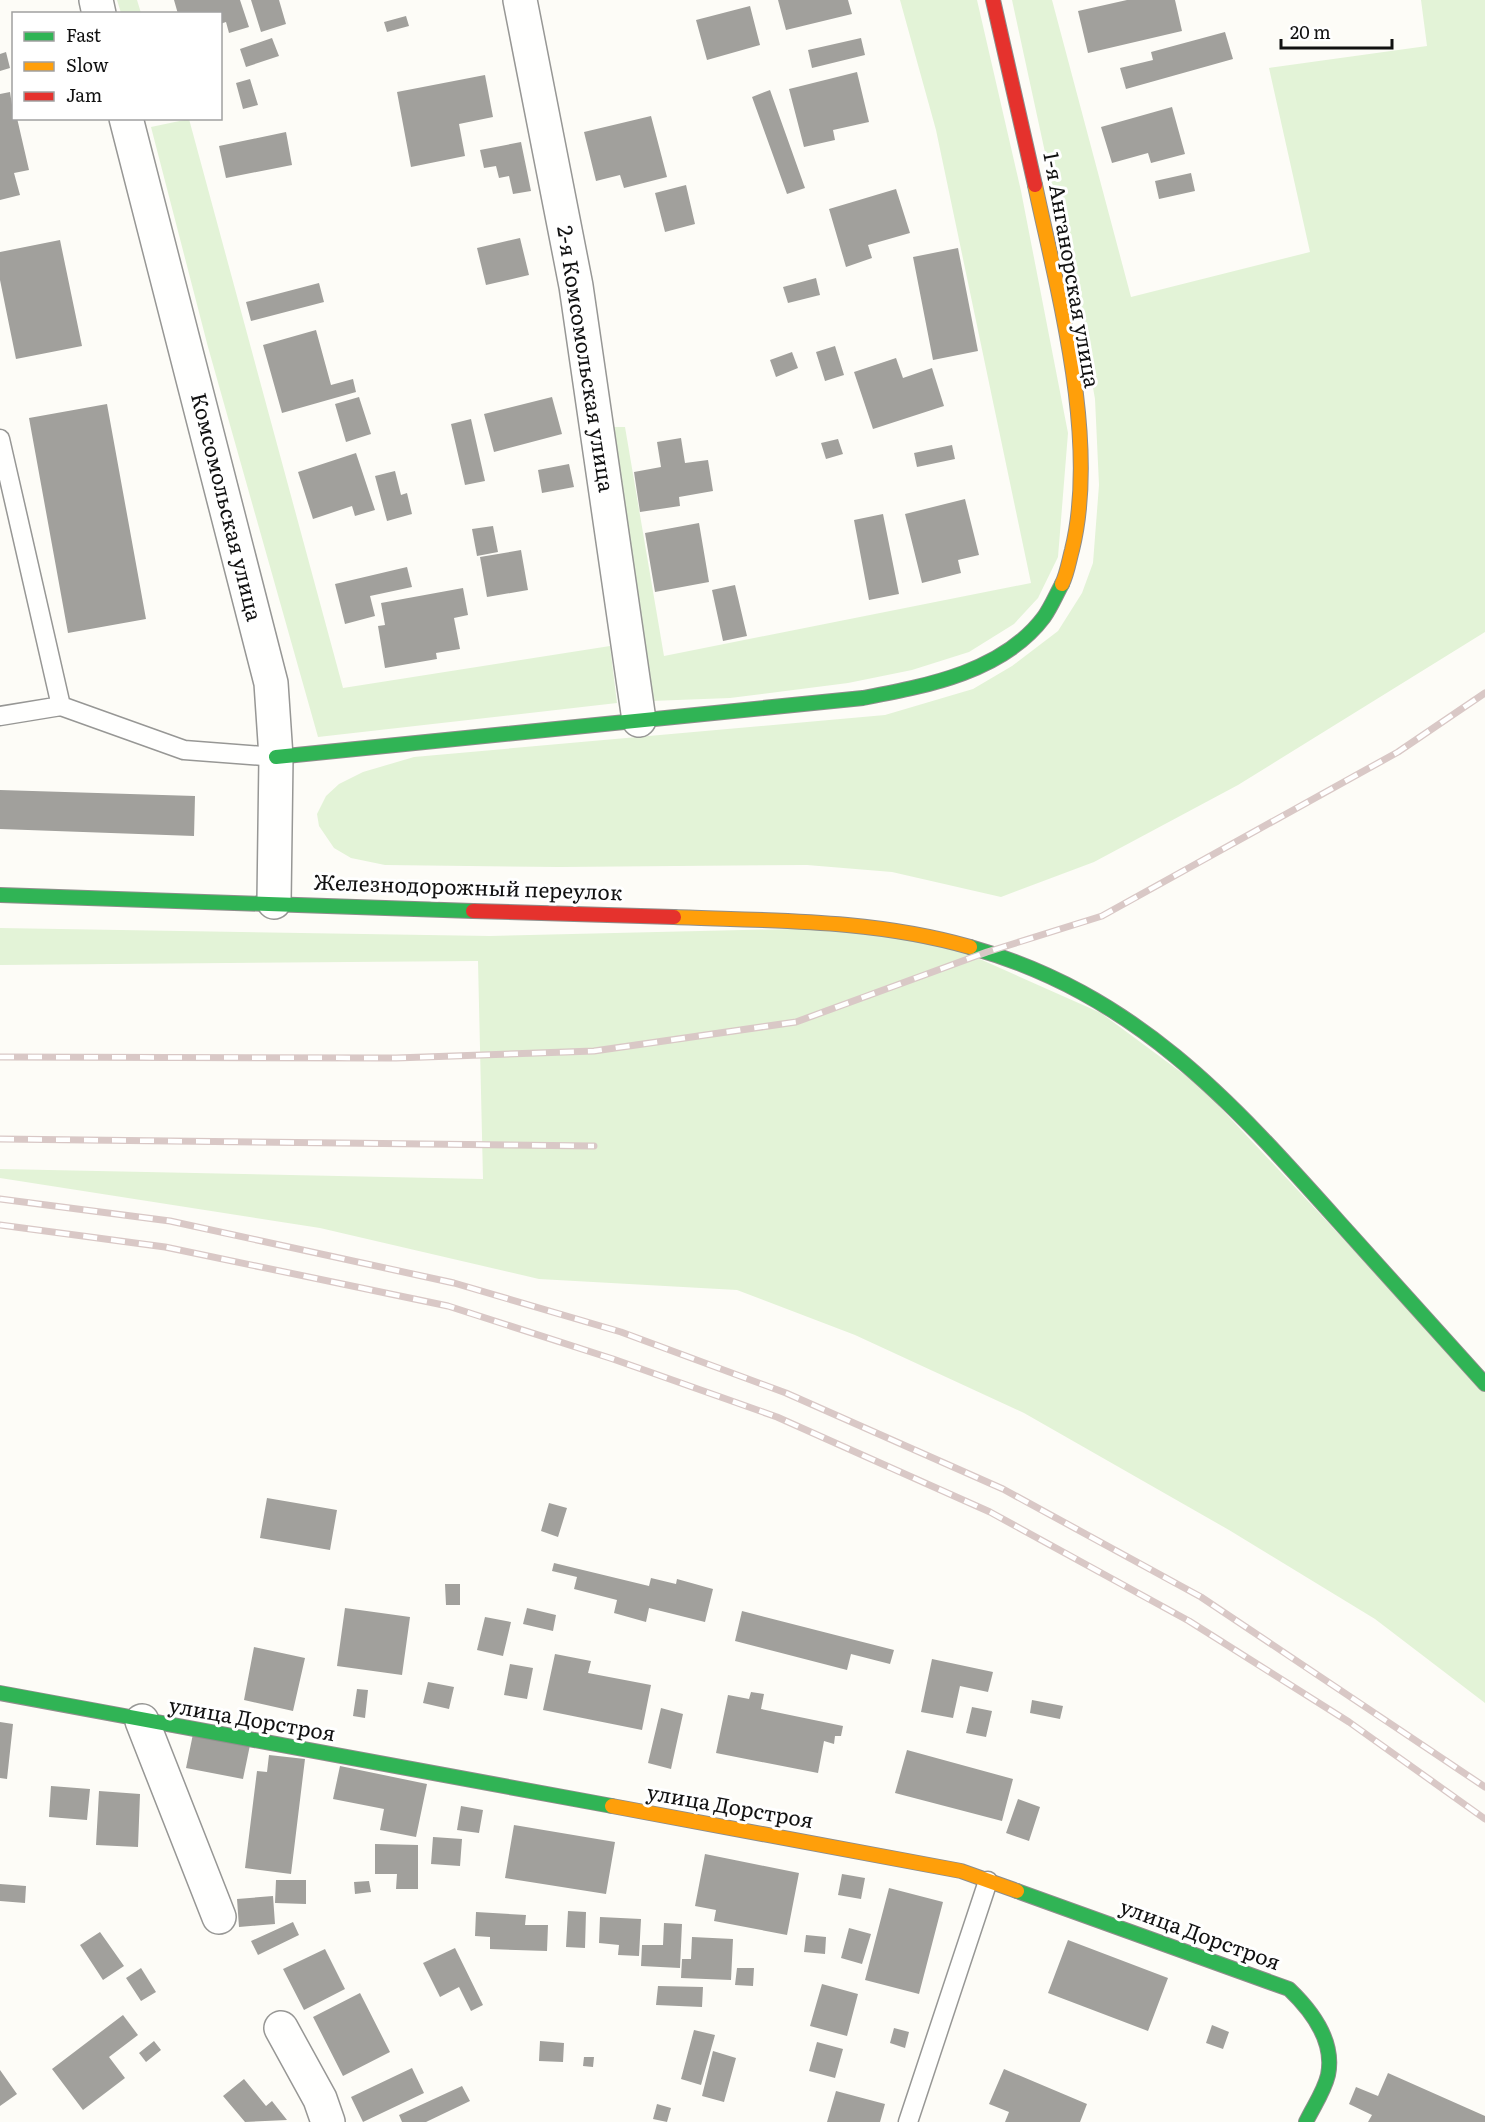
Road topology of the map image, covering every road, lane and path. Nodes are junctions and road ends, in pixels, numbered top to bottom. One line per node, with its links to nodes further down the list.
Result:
1 (520, 0): 7 (street, 2-я Комсомольская улица)
2 (993, 0): 7 (street, 1-я Анганорская улица)
3 (127, 120): 8 (street, Комсомольская улица)
4 (0, 439): 5 (lane)
5 (61, 706): 6 (lane); 8 (lane)
6 (0, 716)
7 (639, 720): 8 (street, 1-я Анганорская улица)
8 (276, 757): 10 (street, Комсомольская улица)
9 (0, 895): 10 (street, Железнодорожный переулок)
10 (274, 902): 11 (street, Железнодорожный переулок)
11 (1485, 1384)
12 (0, 1693): 13 (street, улица Дорстроя)
13 (142, 1721): 14 (street, улица Дорстроя); 15 (street)
14 (988, 1881): 18 (lane); 19 (street, улица Дорстроя)
15 (219, 1917)
16 (281, 2028): 17 (street)
17 (328, 2122)
18 (908, 2122)
19 (1306, 2122)

